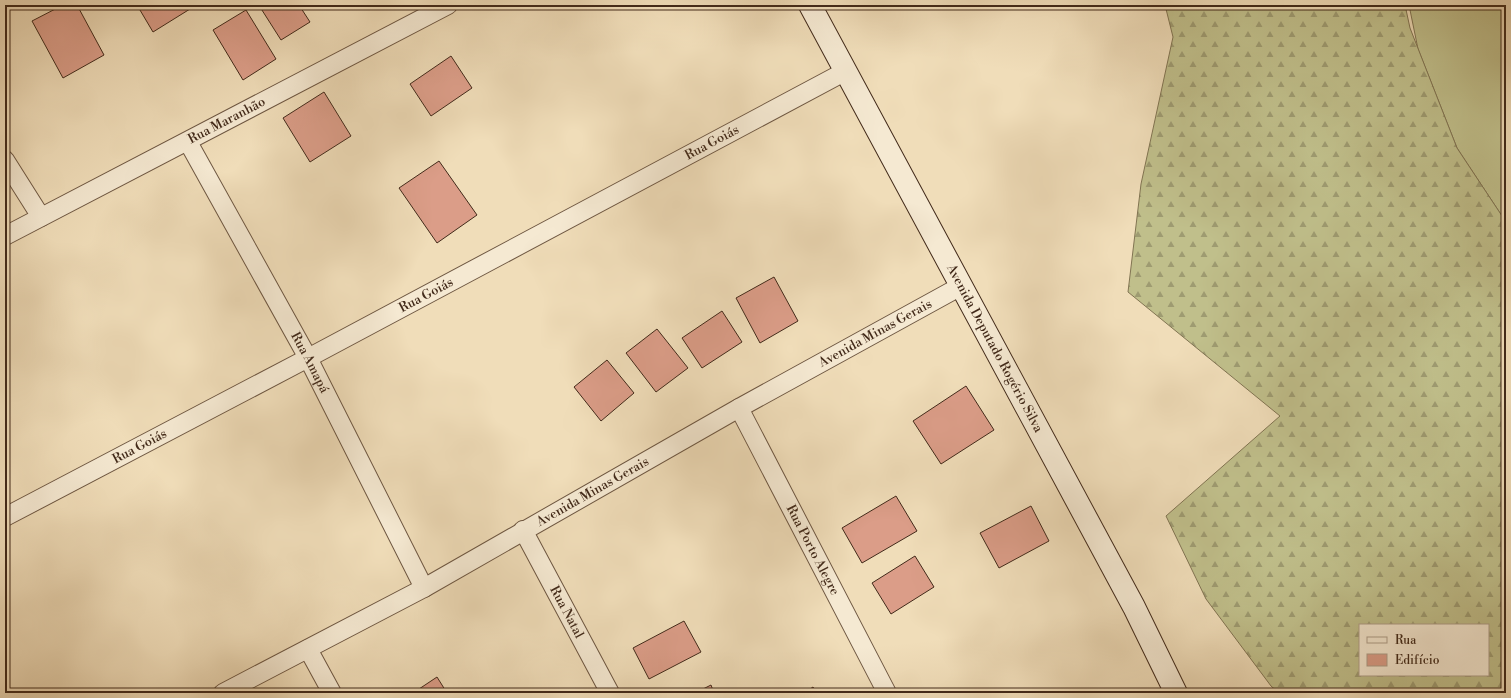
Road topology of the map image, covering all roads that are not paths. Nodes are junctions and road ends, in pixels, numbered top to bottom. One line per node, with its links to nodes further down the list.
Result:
1 (448, 5): 4 (street, Rua Maranhão)
2 (810, 5): 3 (main road, Avenida Deputado Rogério Silva)
3 (846, 71): 8 (main road, Avenida Deputado Rogério Silva); 9 (street, Rua Goiás)
4 (188, 142): 6 (street, Rua Maranhão); 9 (street, Rua Amapá)
5 (5, 160): 6 (street)
6 (41, 217): 7 (street, Rua Maranhão)
7 (5, 236)
8 (961, 286): 10 (street, Avenida Minas Gerais); 19 (main road, Avenida Deputado Rogério Silva)
9 (308, 358): 11 (street, Rua Goiás); 13 (street, Rua Amapá)
10 (739, 408): 12 (street, Avenida Minas Gerais); 18 (street, Rua Porto Alegre)
11 (5, 517)
12 (523, 530): 13 (street, Avenida Minas Gerais); 17 (street, Rua Natal)
13 (424, 588): 14 (street, Avenida Minas Gerais)
14 (308, 649): 15 (street, Avenida Minas Gerais); 16 (street)
15 (223, 693)
16 (332, 693)
17 (610, 693)
18 (887, 693)
19 (1176, 693)

